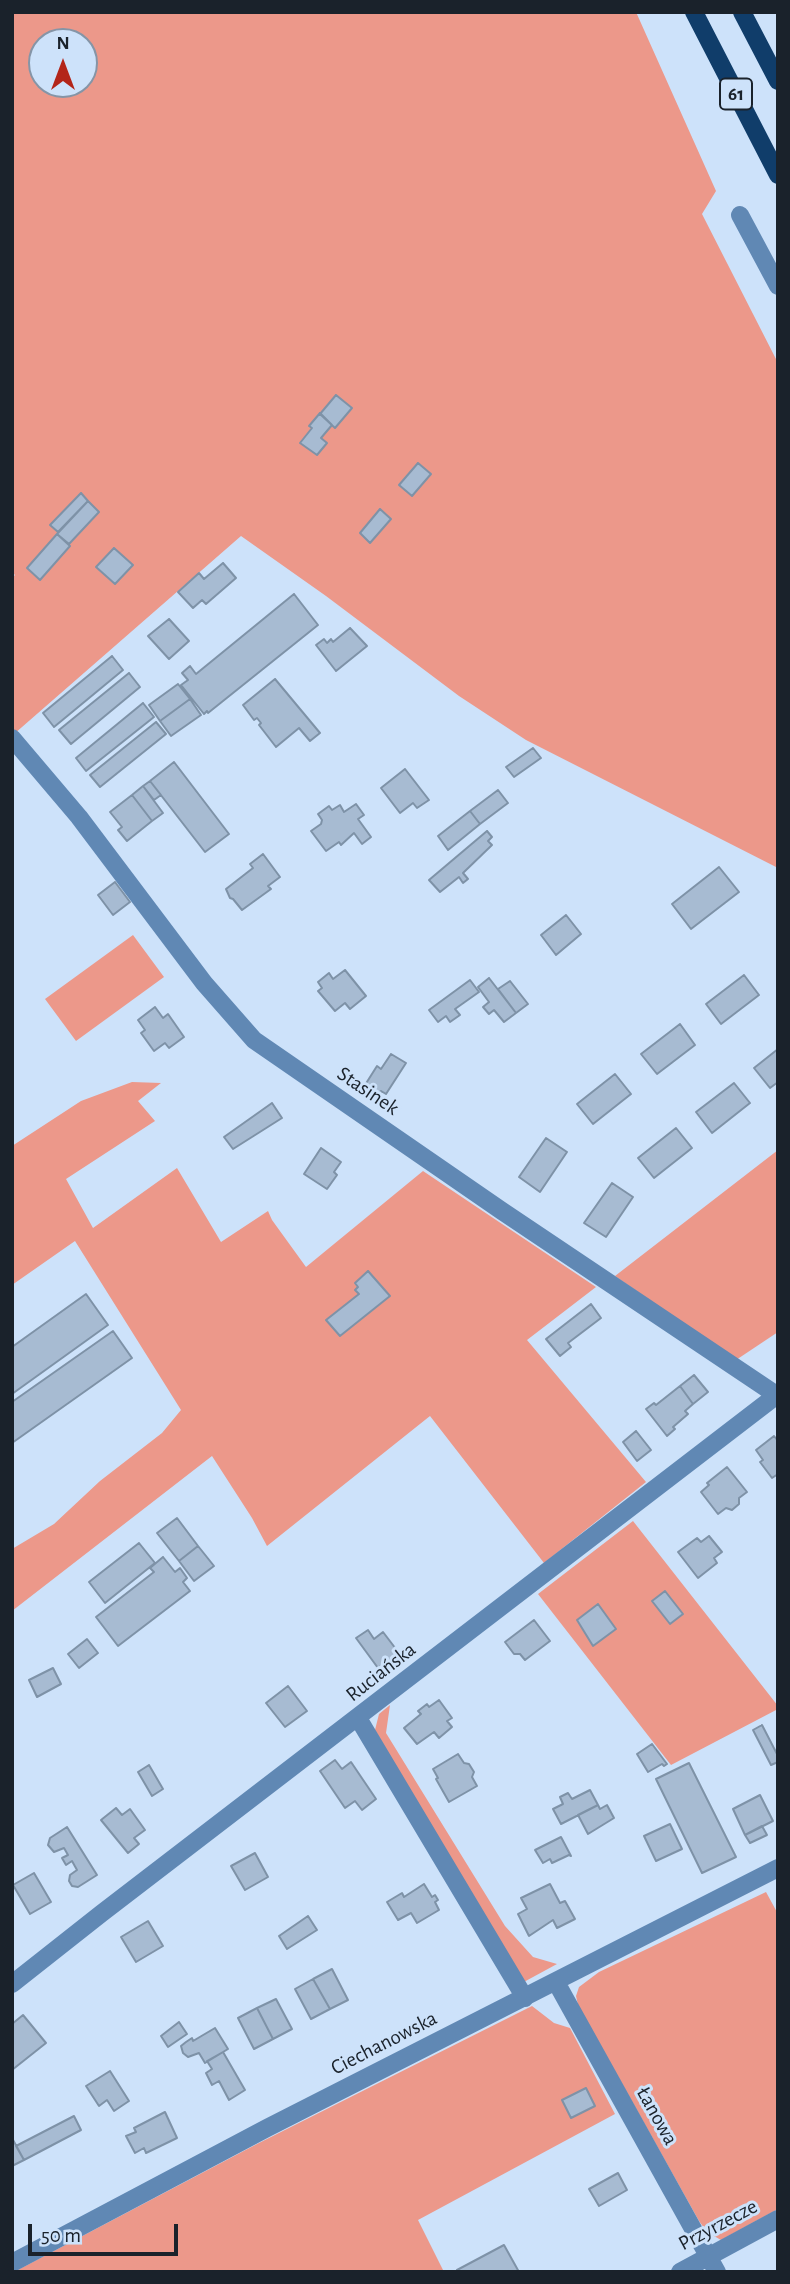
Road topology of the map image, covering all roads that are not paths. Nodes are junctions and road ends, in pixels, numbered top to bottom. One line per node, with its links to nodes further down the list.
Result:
1 (694, 12): 4 (main road, 61)
2 (742, 12): 3 (main road, 61)
3 (778, 81)
4 (778, 175)
5 (740, 215): 6 (street)
6 (778, 286)
7 (12, 738): 8 (street, Stasinek)
8 (777, 1396): 9 (street, Ruciańska)
9 (358, 1718): 12 (street, Ruciańska); 13 (street)
10 (778, 1868): 11 (street, Ciechanowska)
11 (556, 1982): 13 (street, Ciechanowska); 16 (street, Łanowa)
12 (12, 1984)
13 (525, 1998): 15 (street, Ciechanowska)
14 (778, 2219): 16 (street, Przyrzecze)
15 (12, 2263)
16 (713, 2264): 17 (street, Przyrzecze)
17 (680, 2272)

